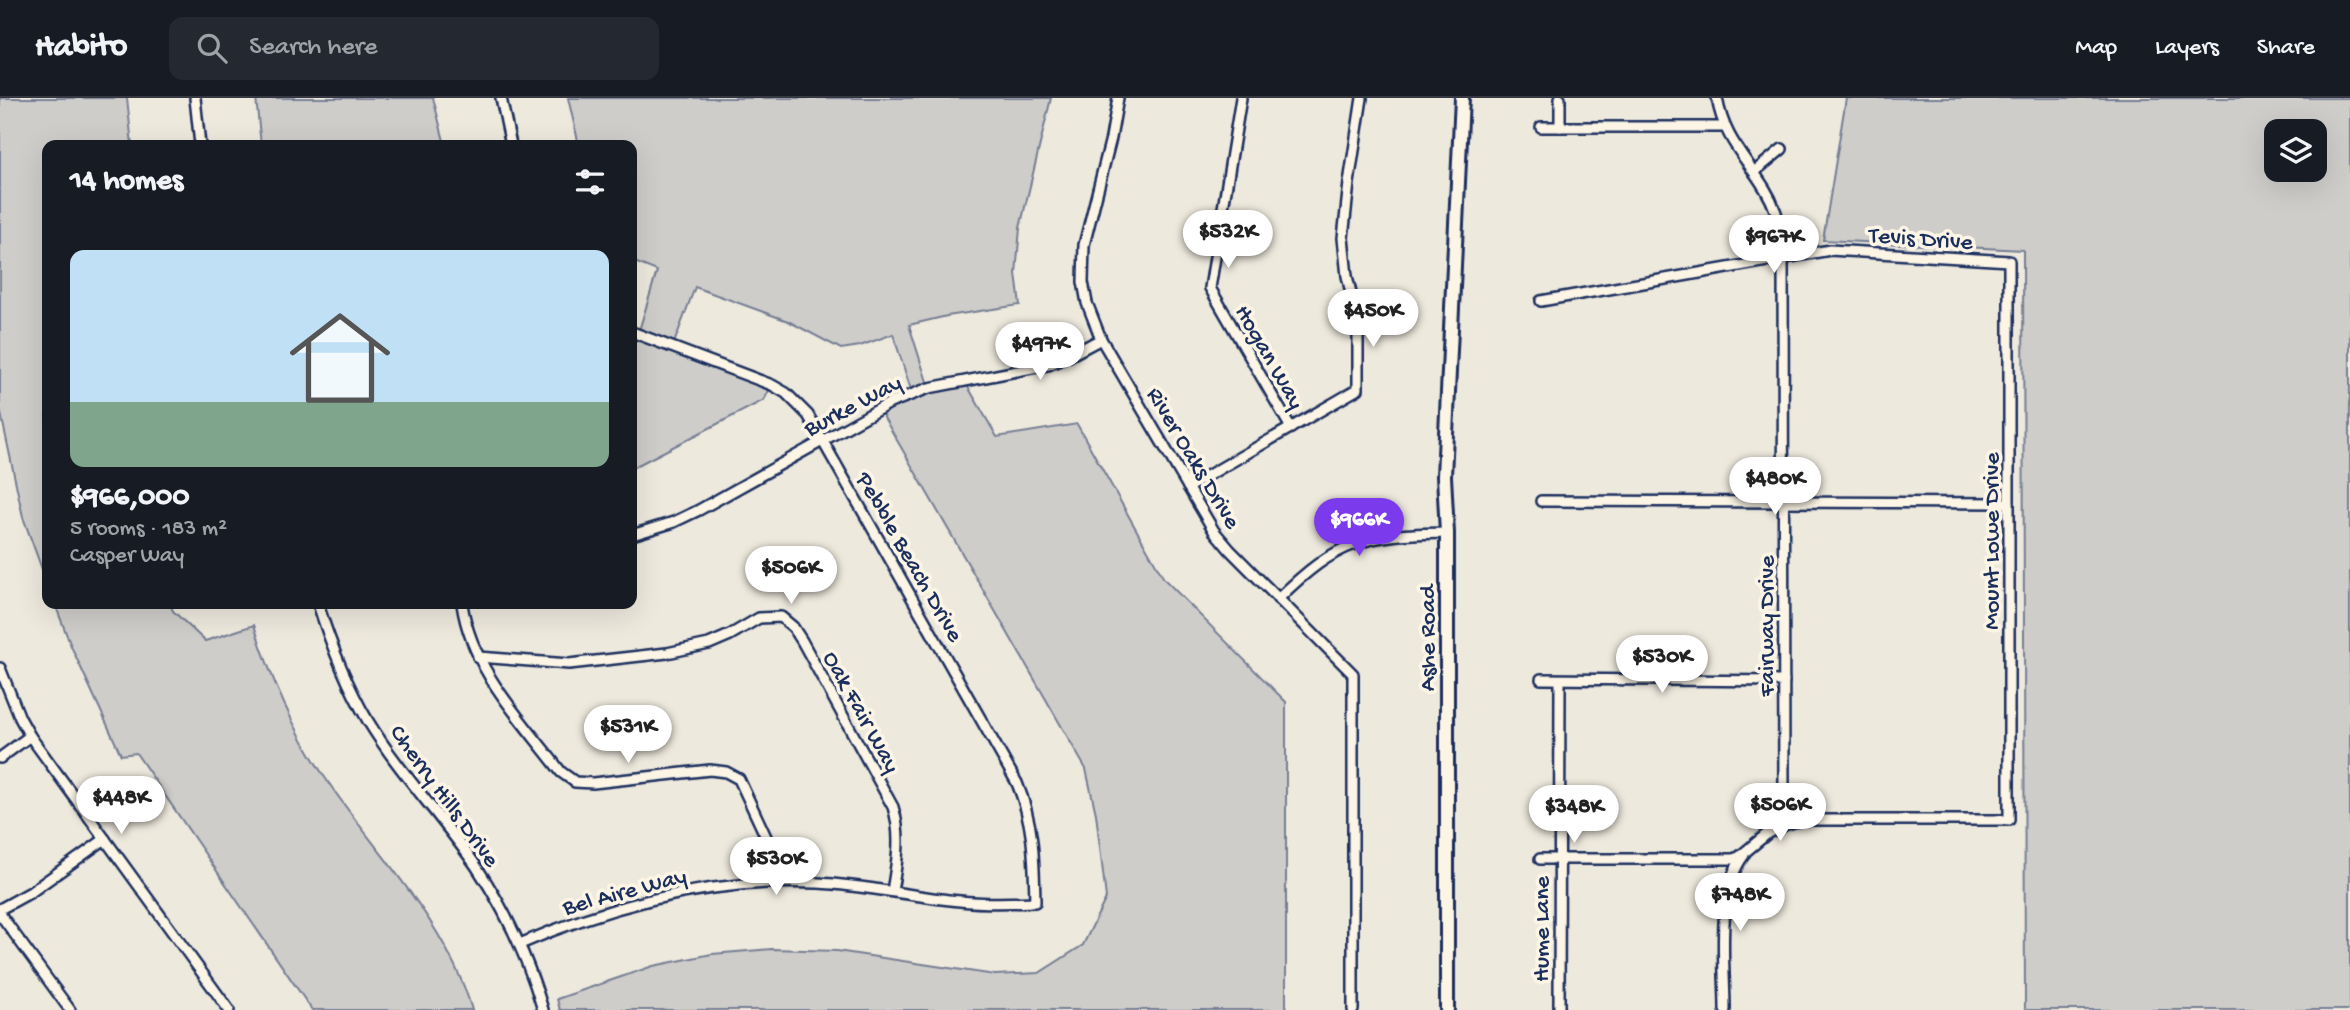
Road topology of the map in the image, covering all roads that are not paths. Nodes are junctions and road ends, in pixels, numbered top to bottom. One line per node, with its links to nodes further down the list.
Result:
1 (195, 98): 12 (street)
2 (500, 98): 13 (street)
3 (1118, 98): 20 (street, River Oaks Drive)
4 (1241, 98): 21 (street, Hogan Way)
5 (1362, 98): 21 (street)
6 (1462, 98): 28 (street, Ashe Road)
7 (1560, 98): 10 (street)
8 (1717, 98): 11 (street, Fairway Drive)
9 (1541, 127): 10 (street)
10 (1560, 127): 11 (street)
11 (1725, 127): 15 (street, Fairway Drive)
12 (199, 140)
13 (510, 140)
14 (1782, 149): 15 (street)
15 (1754, 172): 16 (street, Fairway Drive)
16 (1784, 258): 17 (street, Tevis Drive); 18 (street, Tevis Drive); 25 (street, Fairway Drive)
17 (2009, 261): 26 (street, Mount Lowe Drive)
18 (1541, 301)
19 (637, 334): 22 (street, Pebble Beach Drive)
20 (1101, 339): 22 (street, Burke Way); 23 (street, River Oaks Drive)
21 (1291, 428): 23 (street)
22 (822, 440): 27 (street, Burke Way); 46 (street, Pebble Beach Drive)
23 (1188, 488): 29 (street, River Oaks Drive)
24 (1541, 500): 25 (street)
25 (1784, 502): 26 (street); 36 (street, Fairway Drive)
26 (2009, 503): 39 (street, Mount Lowe Drive)
27 (637, 533)
28 (1447, 533): 29 (street); 53 (street, Ashe Road)
29 (1278, 599): 52 (street, River Oaks Drive)
30 (320, 609): 48 (street, Cherry Hills Drive)
31 (463, 609): 32 (street)
32 (478, 657): 44 (street); 45 (street, Oak Fair Way)
33 (0, 668): 37 (street)
34 (1541, 679): 35 (street)
35 (1560, 680): 36 (street); 43 (street, Hume Lane)
36 (1784, 681): 39 (street, Fairway Drive)
37 (30, 736): 38 (street); 40 (street)
38 (0, 758)
39 (1773, 830): 41 (street)
40 (105, 839): 47 (street); 50 (street)
41 (1746, 851): 43 (street); 55 (street)
42 (1541, 859): 43 (street)
43 (1559, 859): 54 (street, Hume Lane)
44 (771, 882): 45 (street, Bel Aire Way); 48 (street, Bel Aire Way)
45 (892, 891): 46 (street, Bel Aire Way)
46 (1035, 902)
47 (0, 911): 49 (street)
48 (520, 944): 51 (street, Cherry Hills Drive)
49 (70, 1010)
50 (229, 1010)
51 (543, 1010)
52 (1353, 1010)
53 (1447, 1010)
54 (1559, 1010)
55 (1725, 1010)

